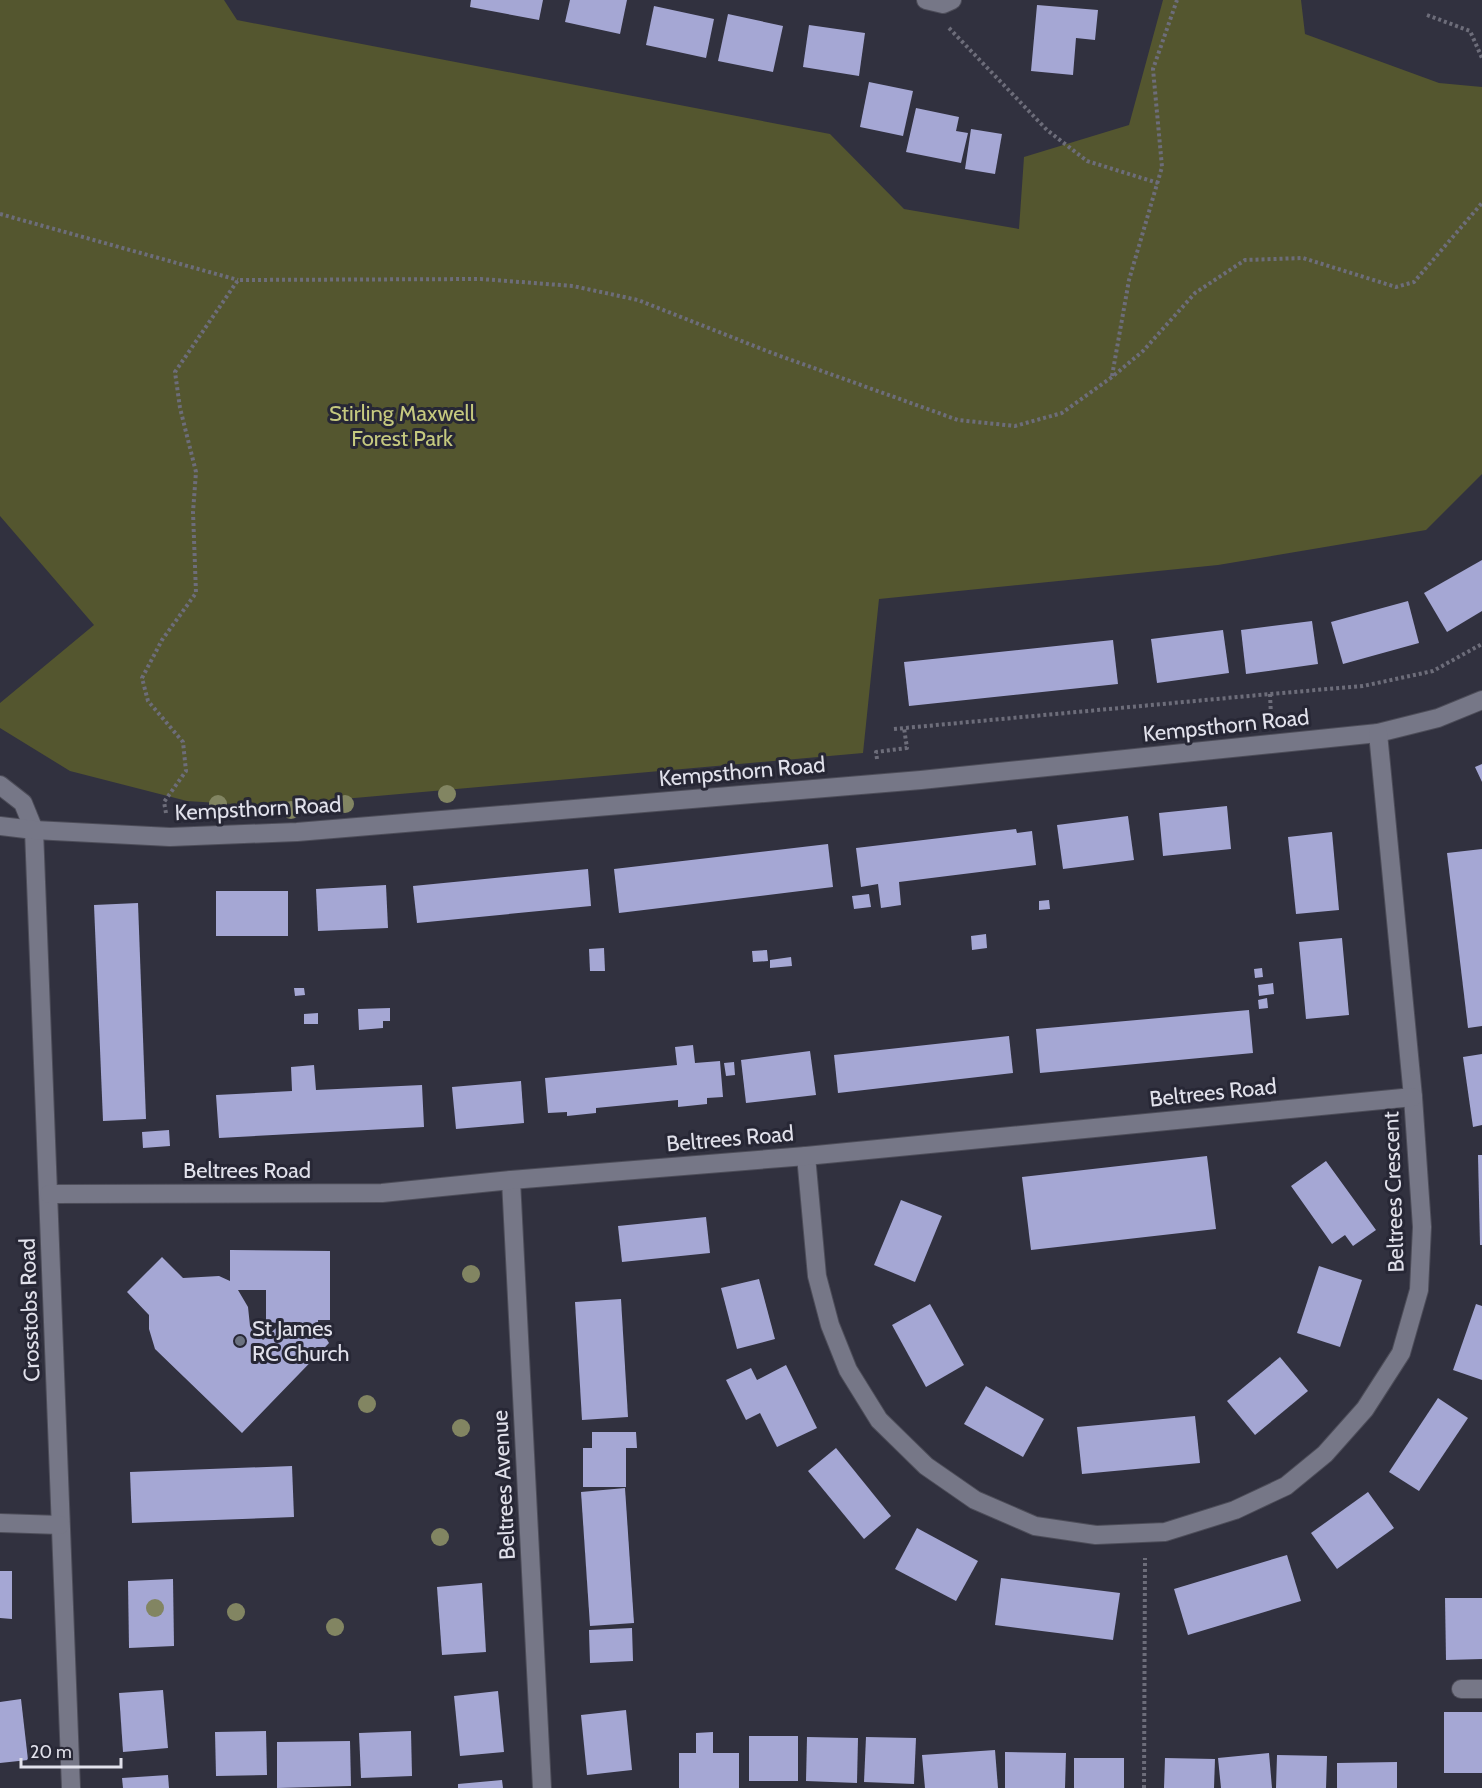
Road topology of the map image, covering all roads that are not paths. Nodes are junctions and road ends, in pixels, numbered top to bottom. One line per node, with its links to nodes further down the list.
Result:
1 (1482, 700): 2 (street, Kempsthorn Road)
2 (1378, 733): 5 (street, Kempsthorn Road); 6 (street, Beltrees Crescent)
3 (0, 785): 5 (street)
4 (0, 826): 5 (street, Kempsthorn Road)
5 (34, 830): 9 (street, Crosstobs Road)
6 (1413, 1096): 7 (street, Beltrees Road); 7 (street, Beltrees Crescent)
7 (806, 1156): 8 (street, Beltrees Road)
8 (511, 1180): 9 (street, Beltrees Road); 15 (street, Beltrees Avenue)
9 (49, 1194): 11 (street, Crosstobs Road)
10 (0, 1523): 11 (street)
11 (60, 1525): 14 (street, Crosstobs Road)
12 (1461, 1689): 13 (street)
13 (1482, 1689)
14 (70, 1788)
15 (542, 1788)

